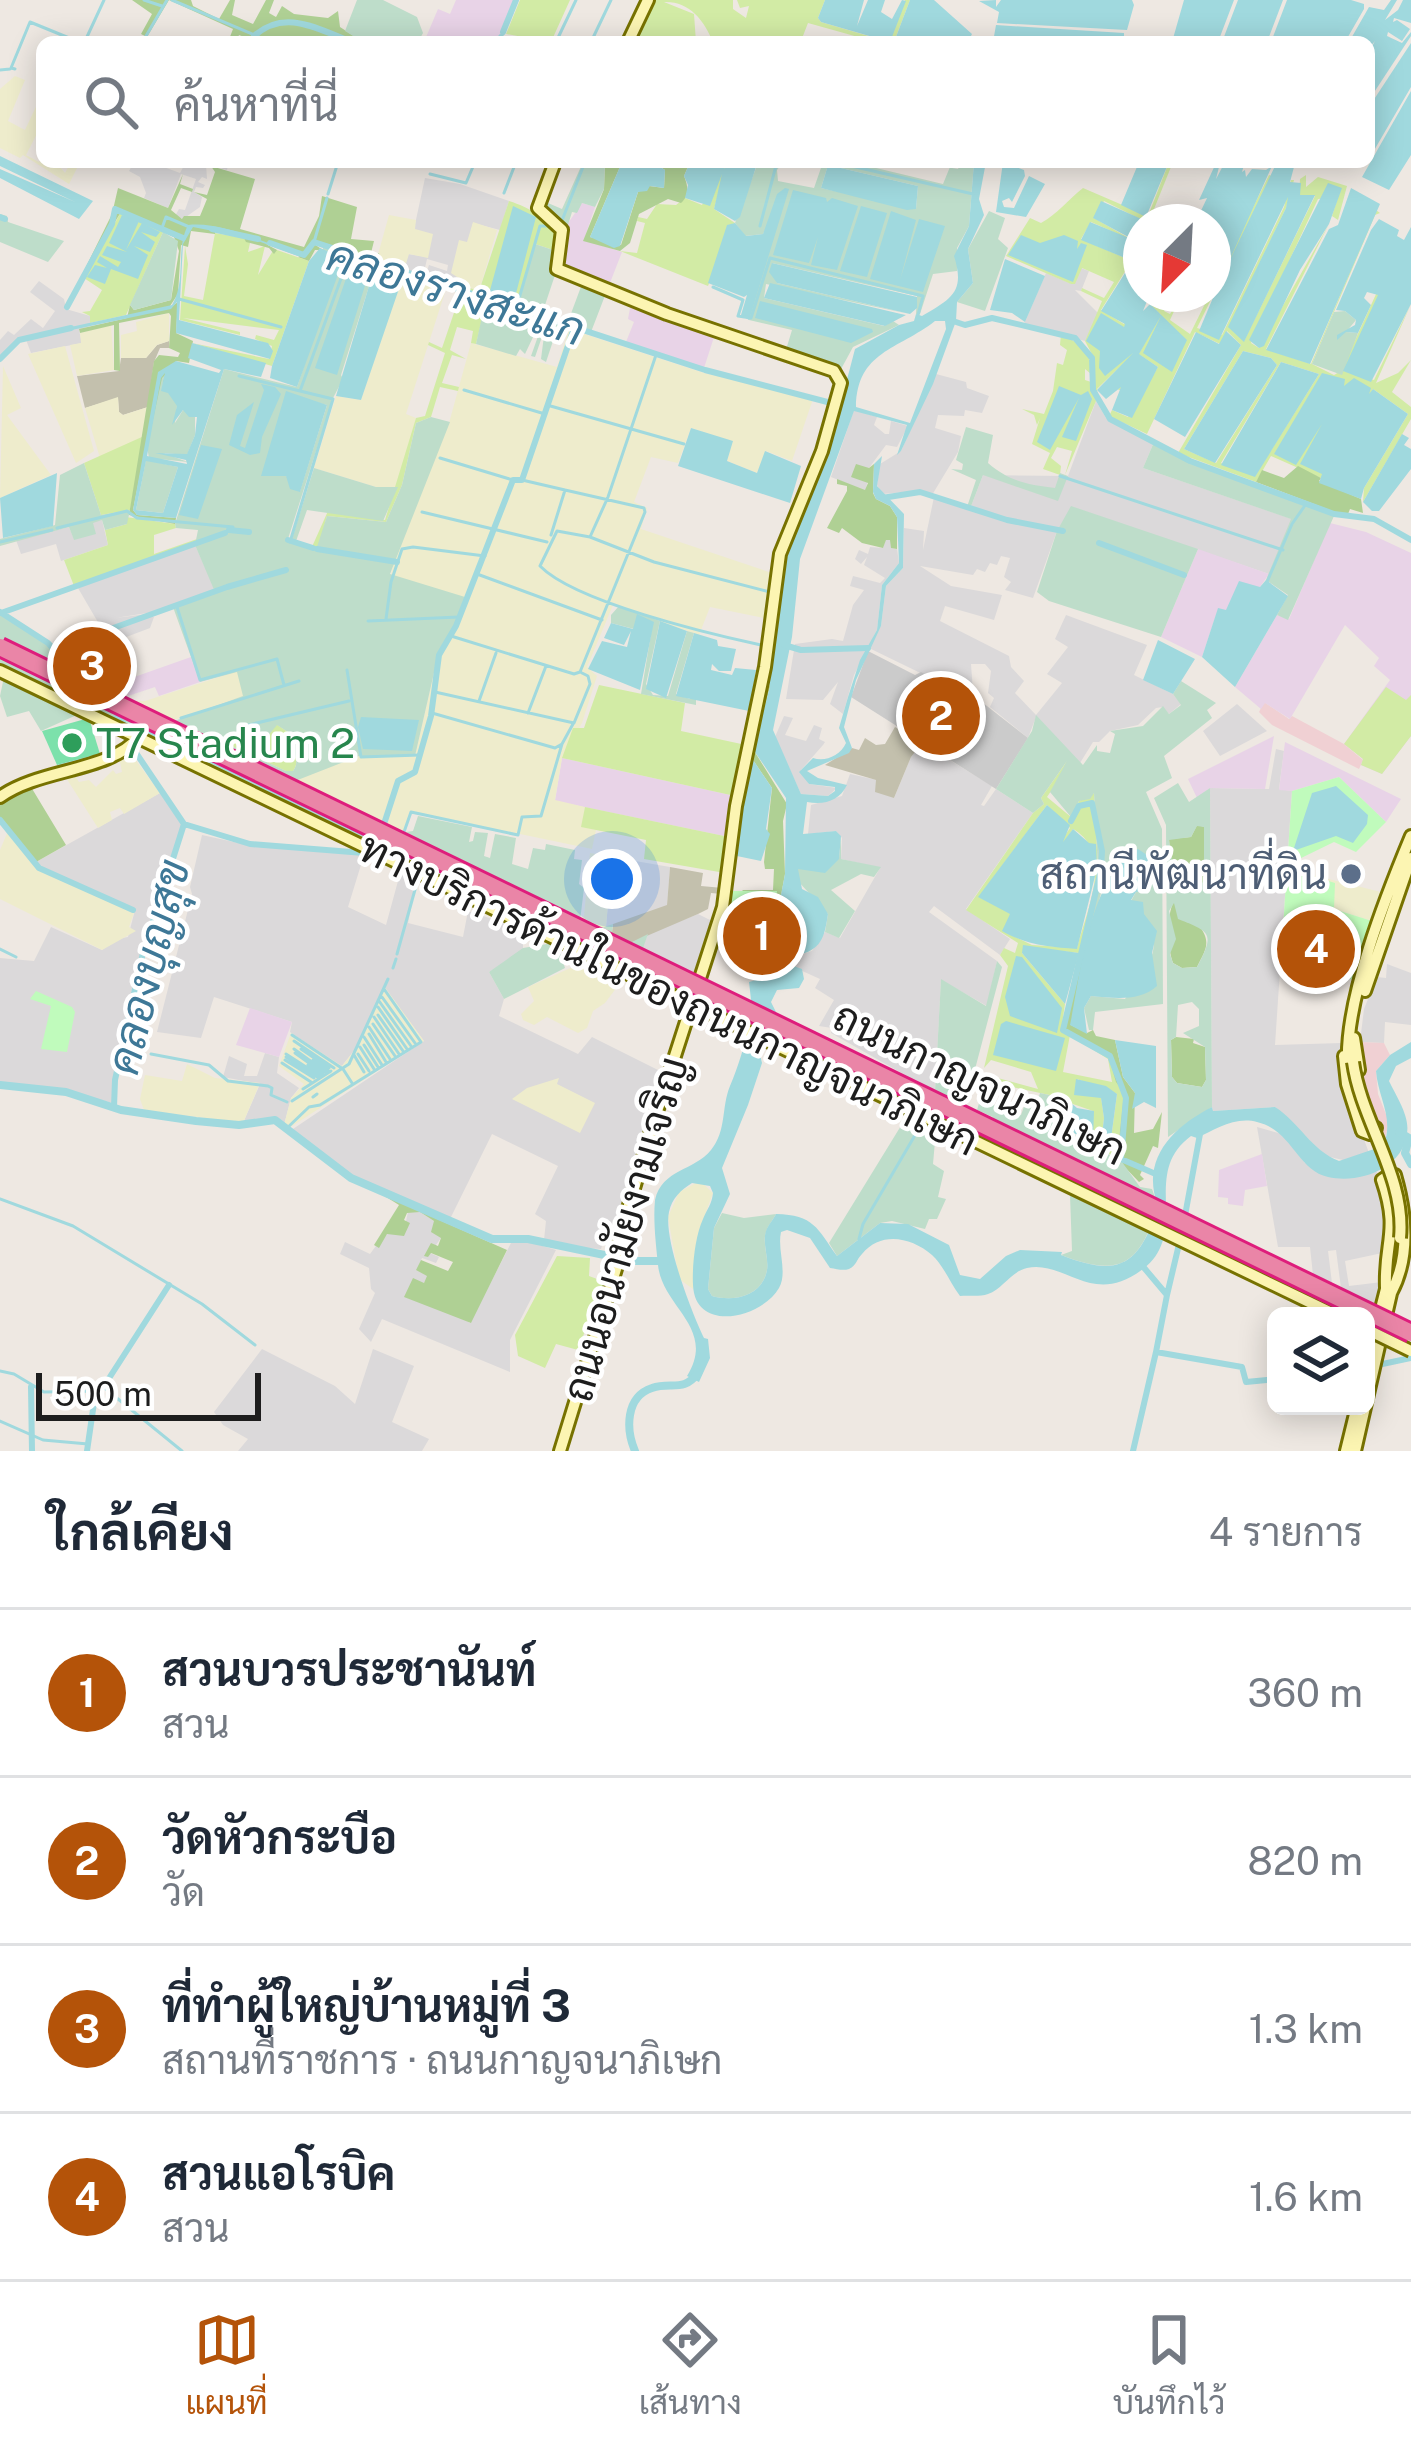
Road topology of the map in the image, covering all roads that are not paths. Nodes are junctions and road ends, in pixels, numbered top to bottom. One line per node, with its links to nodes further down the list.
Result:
1 (648, 0): 2 (main road)
2 (631, 36)
3 (553, 168): 10 (main road, ถนนอนามัยงามเจริญ)
4 (0, 651): 13 (highway, ถนนกาญจนาภิเษก, bridge); 23 (highway, ถนนกาญจนาภิเษก, bridge)
5 (0, 670): 6 (main road, ทางบริการด้านในของถนนกาญจนาภิเษก)
6 (133, 741): 7 (main road); 10 (main road, ทางบริการด้านในของถนนกาญจนาภิเษก)
7 (0, 797)
8 (1411, 836): 11 (main road)
9 (1411, 858): 11 (main road)
10 (689, 1002): 12 (main road, ทางบริการด้านในของถนนกาญจนาภิเษก); 26 (main road, ถนนอนามัยงามเจริญ)
11 (1351, 1037): 11 (main road); 14 (main road, bridge)
12 (1206, 1252): 15 (main road); 16 (main road, ทางบริการด้านในของถนนกาญจนาภิเษก); 17 (main road)
13 (1230, 1253)
14 (1389, 1290): 14 (main road); 18 (main road); 19 (main road)
15 (1312, 1307)
16 (1322, 1307)
17 (1324, 1307)
18 (1388, 1313): 20 (main road); 23 (main road)
19 (1375, 1324)
20 (1375, 1328)
21 (1375, 1332): 23 (highway, bridge)
22 (1375, 1332): 23 (main road)
23 (1411, 1342)
24 (1356, 1415): 27 (main road)
25 (1360, 1415): 27 (main road)
26 (560, 1451)
27 (1351, 1451)

